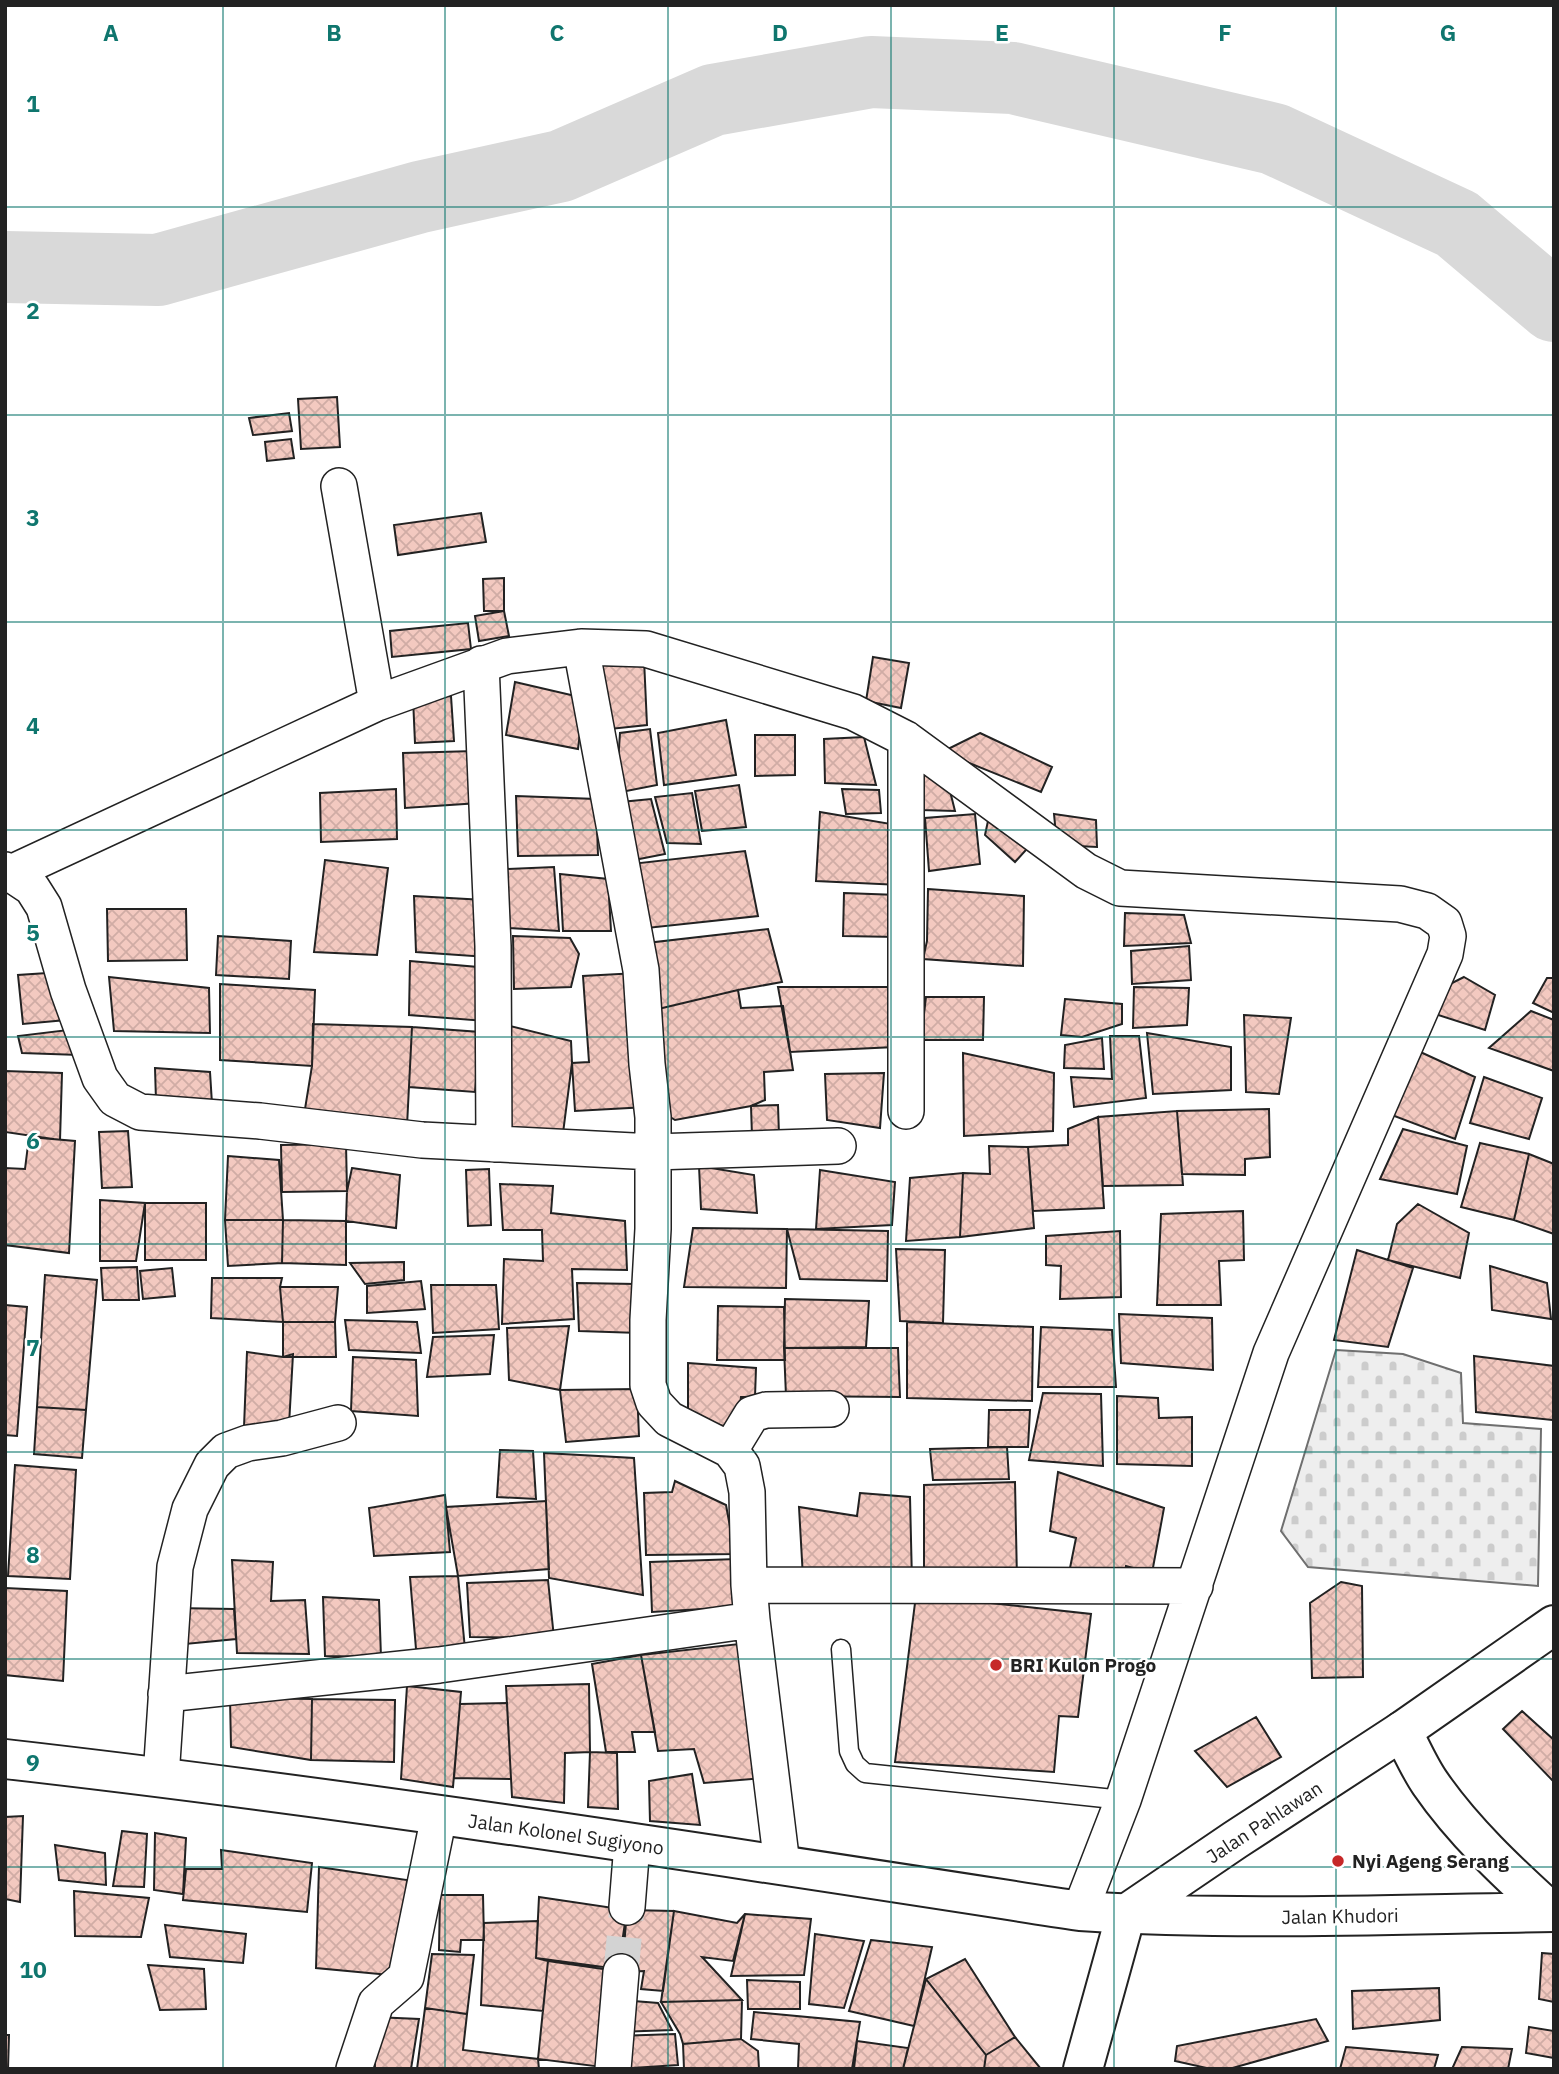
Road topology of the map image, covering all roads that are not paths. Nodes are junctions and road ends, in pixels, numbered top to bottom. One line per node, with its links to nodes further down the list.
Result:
1 (339, 486): 4 (street)
2 (580, 647): 3 (street); 5 (street); 10 (street)
3 (481, 664): 4 (street); 8 (street)
4 (377, 703): 6 (street)
5 (906, 738): 7 (street); 15 (street)
6 (8, 871): 8 (street)
7 (906, 1111)
8 (494, 1144): 10 (street)
9 (838, 1146): 10 (street)
10 (653, 1152): 13 (street)
11 (831, 1409): 13 (street)
12 (338, 1423): 19 (street)
13 (730, 1450): 14 (street)
14 (749, 1585): 15 (street); 16 (street)
15 (1195, 1586): 23 (street)
16 (752, 1620): 19 (street); 26 (street)
17 (1554, 1625): 20 (main road, Jalan Pahlawan)
18 (841, 1649): 23 (lane)
19 (166, 1694): 22 (street)
20 (1402, 1731): 29 (main road); 30 (main road, Jalan Pahlawan)
21 (5, 1759): 22 (main road, Jalan Kolonel Sugiyono)
22 (161, 1777): 24 (main road, Jalan Kolonel Sugiyono)
23 (1123, 1800): 28 (street)
24 (439, 1816): 25 (main road, Jalan Kolonel Sugiyono); 32 (street)
25 (632, 1844): 26 (main road, Jalan Kolonel Sugiyono); 27 (street)
26 (782, 1865): 28 (main road, Jalan Kolonel Sugiyono)
27 (627, 1907)
28 (1080, 1911): 30 (main road, Jalan Kolonel Sugiyono)
29 (1552, 1912): 30 (main road, Jalan Khudori)
30 (1126, 1914): 34 (main road)
31 (621, 1972): 33 (street)
32 (354, 2069)
33 (613, 2069)
34 (1083, 2069)

